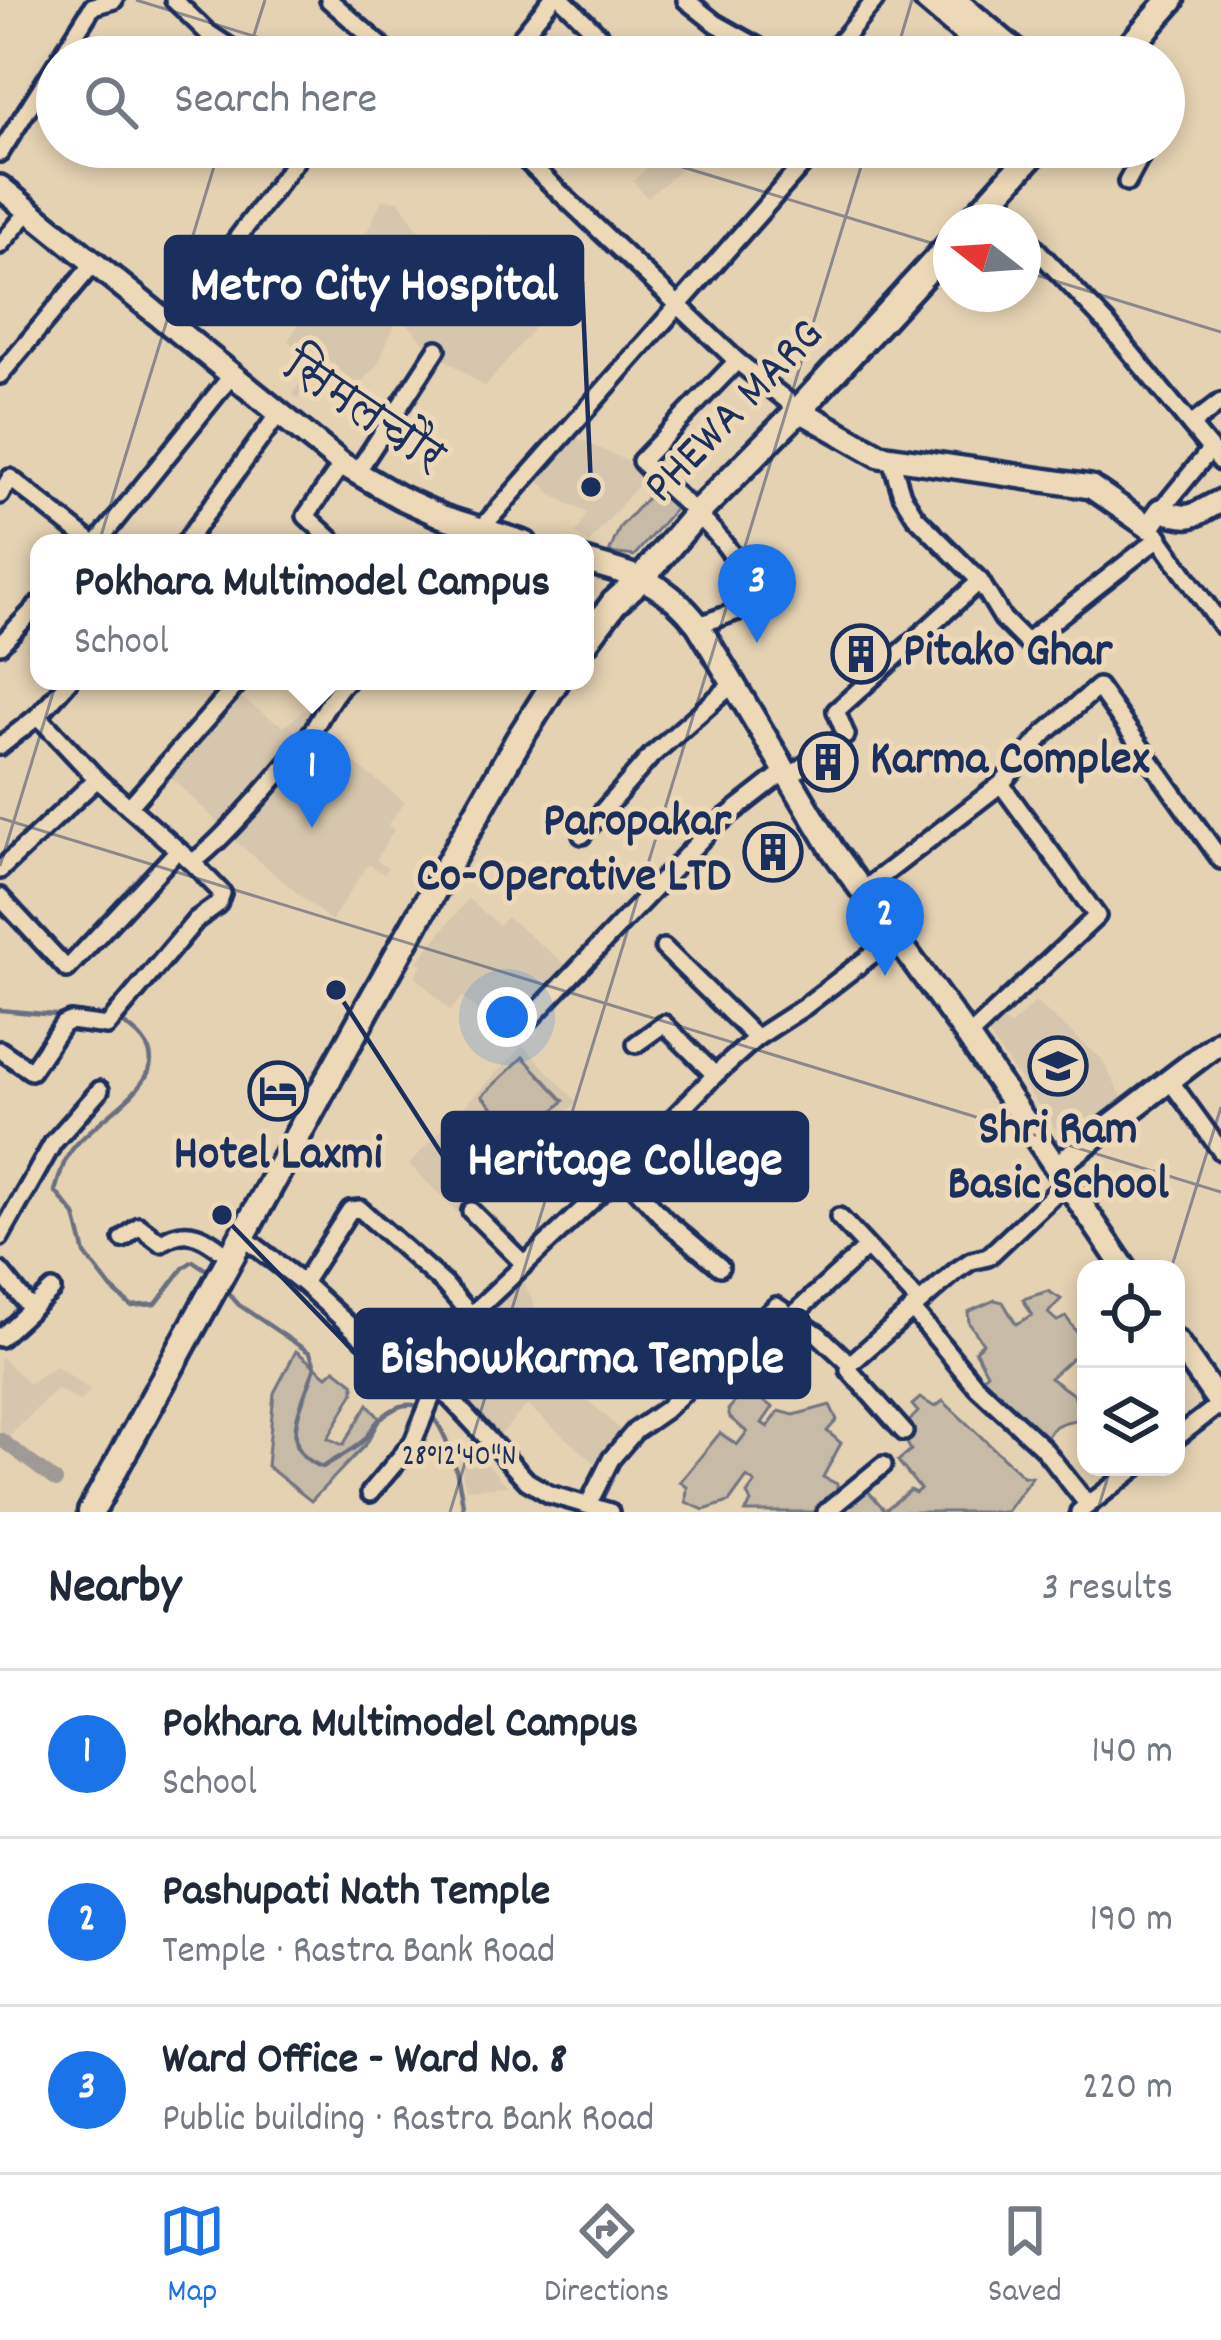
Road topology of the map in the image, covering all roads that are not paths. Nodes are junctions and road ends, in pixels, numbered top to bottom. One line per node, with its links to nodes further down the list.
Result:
1 (114, 0): 11 (street)
2 (174, 0): 12 (street)
3 (329, 0): 13 (street)
4 (551, 0): 14 (street)
5 (563, 0): 15 (street)
6 (686, 0): 16 (street)
7 (875, 0): 17 (street)
8 (926, 0): 18 (main road)
9 (955, 0): 19 (main road)
10 (1171, 0): 20 (highway)
11 (74, 36)
12 (212, 36)
13 (368, 36)
14 (523, 36)
15 (600, 36)
16 (744, 36)
17 (845, 36)
18 (968, 36)
19 (998, 36)
20 (1139, 36)
21 (36, 96): 22 (street)
22 (0, 153)
23 (290, 168): 37 (street)
24 (534, 168): 36 (street)
25 (799, 168): 36 (street)
26 (1020, 168): 30 (highway)
27 (1135, 168): 28 (street)
28 (1127, 182)
29 (0, 187): 31 (main road, सिमलचौर)
30 (989, 202)
31 (29, 211): 32 (street); 34 (main road, सिमलचौर)
32 (0, 245)
33 (1041, 254): 45 (street)
34 (94, 263): 37 (main road, सिमलचौर); 40 (street)
35 (933, 264): 43 (highway, PHEWA MARG)
36 (678, 304): 39 (street); 54 (street)
37 (171, 326): 41 (main road, सिमलचौर)
38 (436, 349): 48 (street)
39 (737, 361): 43 (street); 52 (street)
40 (0, 375)
41 (232, 375): 44 (main road, सिमलचौर); 56 (street)
42 (1221, 402): 45 (street)
43 (800, 410): 46 (main road); 52 (highway, PHEWA MARG)
44 (279, 413): 48 (main road, सिमलचौर); 57 (street)
45 (1191, 425): 47 (street)
46 (890, 456): 53 (main road); 61 (street)
47 (1215, 456): 53 (street)
48 (350, 468): 54 (main road, सिमलचौर); 58 (street)
49 (5, 474): 50 (street); 55 (street)
50 (0, 495)
51 (1221, 501): 53 (main road)
52 (698, 512): 60 (highway, PHEWA MARG); 63 (street)
53 (1157, 525): 61 (street); 64 (street)
54 (466, 532)
55 (83, 534)
56 (102, 534)
57 (192, 534)
58 (325, 534)
59 (594, 563): 60 (main road)
60 (643, 577): 63 (main road); 65 (highway, PHEWA MARG)
61 (980, 581): 74 (street)
62 (30, 613): 66 (street)
63 (698, 625): 67 (main road)
64 (1221, 625)
65 (594, 630)
66 (0, 645)
67 (735, 682): 74 (main road); 78 (street)
68 (61, 690): 72 (street)
69 (232, 690): 77 (street)
70 (337, 690): 81 (street)
71 (550, 690): 107 (highway)
72 (38, 716): 73 (street); 75 (street)
73 (2, 742)
74 (787, 774): 83 (main road); 87 (street)
75 (97, 778): 77 (street); 82 (street)
76 (1001, 784): 80 (street); 83 (street); 88 (street)
77 (129, 807): 79 (street)
78 (582, 835)
79 (178, 850): 81 (street); 84 (street)
80 (1221, 860)
81 (192, 862): 92 (street)
82 (0, 870)
83 (861, 892): 85 (main road)
84 (0, 897)
85 (895, 937): 88 (main road); 89 (street)
86 (664, 948): 89 (street)
87 (531, 1018)
88 (968, 1037): 99 (main road)
89 (756, 1038): 93 (street)
90 (1221, 1041): 94 (main road)
91 (636, 1044): 93 (street)
92 (0, 1050)
93 (715, 1075): 98 (street)
94 (1171, 1082): 97 (street); 99 (main road)
95 (100, 1090): 103 (street)
96 (548, 1135): 100 (street)
97 (1221, 1151)
98 (621, 1172): 100 (street); 109 (street)
99 (1061, 1176): 106 (main road); 113 (street)
100 (603, 1190): 108 (street)
101 (471, 1211): 108 (street)
102 (839, 1217): 105 (street)
103 (0, 1238)
104 (123, 1240): 107 (street)
105 (866, 1248): 113 (street); 116 (street)
106 (1119, 1260)
107 (227, 1263): 111 (street); 128 (highway)
108 (523, 1263): 115 (street)
109 (719, 1267)
110 (0, 1271): 114 (street)
111 (303, 1283): 115 (street); 120 (street)
112 (52, 1290): 114 (street)
113 (915, 1305): 119 (street); 129 (street)
114 (31, 1309): 117 (street)
115 (471, 1315): 120 (street)
116 (791, 1317): 119 (street); 127 (street)
117 (1, 1338)
118 (1185, 1354): 121 (main road)
119 (850, 1364): 123 (street)
120 (436, 1384): 126 (street); 127 (street)
121 (1221, 1405): 122 (street)
122 (1185, 1431)
123 (904, 1432)
124 (883, 1465): 131 (street)
125 (1126, 1476): 129 (street)
126 (370, 1493)
127 (588, 1505): 130 (street)
128 (98, 1509)
129 (1083, 1509)
130 (610, 1512)
131 (826, 1512)

